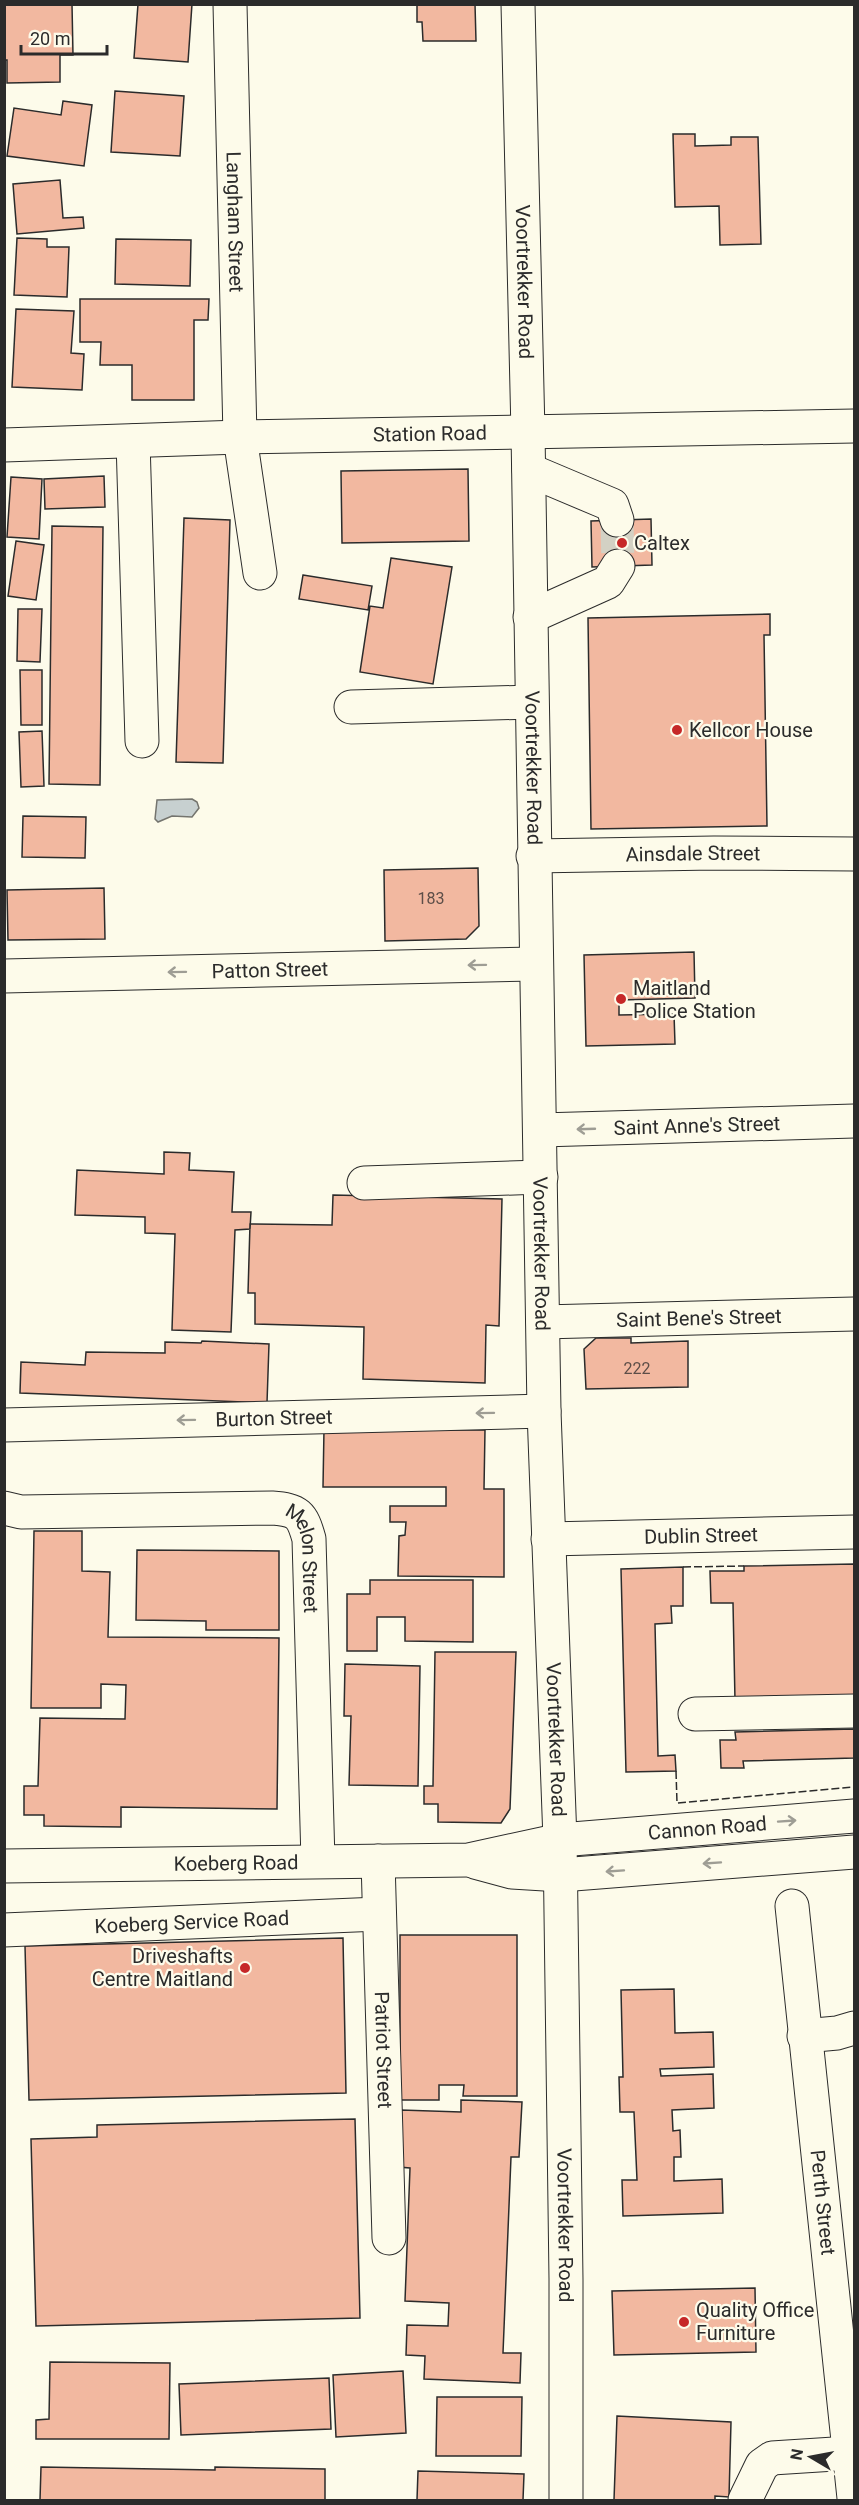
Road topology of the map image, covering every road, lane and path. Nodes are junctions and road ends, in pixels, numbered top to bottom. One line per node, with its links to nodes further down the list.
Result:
1 (230, 4): 5 (street, Langham Street)
2 (518, 4): 4 (street, Voortrekker Road)
3 (855, 426): 4 (street, Station Road)
4 (528, 433): 5 (street, Station Road); 8 (street, Voortrekker Road)
5 (240, 437): 6 (street, Station Road); 11 (street, Langham Street)
6 (133, 441): 7 (street, Station Road); 15 (street)
7 (4, 445)
8 (529, 470): 9 (street); 12 (street, Voortrekker Road)
9 (617, 520)
10 (618, 566): 12 (street)
11 (261, 573)
12 (530, 617): 13 (street, Voortrekker Road)
13 (531, 702): 14 (street); 17 (street, Voortrekker Road)
14 (351, 707)
15 (142, 741)
16 (855, 854): 17 (street, Ainsdale Street)
17 (534, 856): 18 (street, Voortrekker Road)
18 (535, 964): 19 (street, Patton Street, one-way to 19); 21 (street, Voortrekker Road)
19 (4, 976)
20 (855, 1121): 21 (street, Saint Anne's Street, one-way to 21)
21 (541, 1130): 22 (street, Voortrekker Road)
22 (541, 1177): 23 (street); 25 (street, Voortrekker Road)
23 (364, 1183)
24 (855, 1314): 25 (street, Saint Bene's Street)
25 (543, 1322): 26 (street, Voortrekker Road)
26 (544, 1411): 27 (street, Burton Street, one-way to 27); 30 (street, Voortrekker Road)
27 (4, 1425)
28 (4, 1508): 37 (street, Melon Street)
29 (855, 1532): 30 (street, Dublin Street)
30 (548, 1539): 34 (street, Voortrekker Road)
31 (855, 1712): 32 (street)
32 (695, 1714)
33 (855, 1815): 34 (street, Cannon Road, one-way to 33)
34 (560, 1840): 36 (street, Koeberg Road); 40 (street, Voortrekker Road)
35 (855, 1852): 40 (street, Cannon Road, one-way to 40)
36 (468, 1860): 38 (street, Koeberg Road); 40 (street, Koeberg Road)
37 (318, 1861): 38 (street, Koeberg Road); 39 (street, Koeberg Road)
38 (378, 1861): 42 (street, Patriot Street)
39 (4, 1866)
40 (561, 1875): 49 (street, Voortrekker Road)
41 (792, 1906): 45 (street, Perth Street)
42 (379, 1914): 43 (street, Koeberg Service Road); 46 (street, Patriot Street)
43 (4, 1930)
44 (855, 2028): 45 (street)
45 (804, 2036): 47 (street, Perth Street)
46 (389, 2238)
47 (850, 2453): 48 (street, Perth Street); 50 (street)
48 (855, 2498)
49 (566, 2500)
50 (745, 2500)

